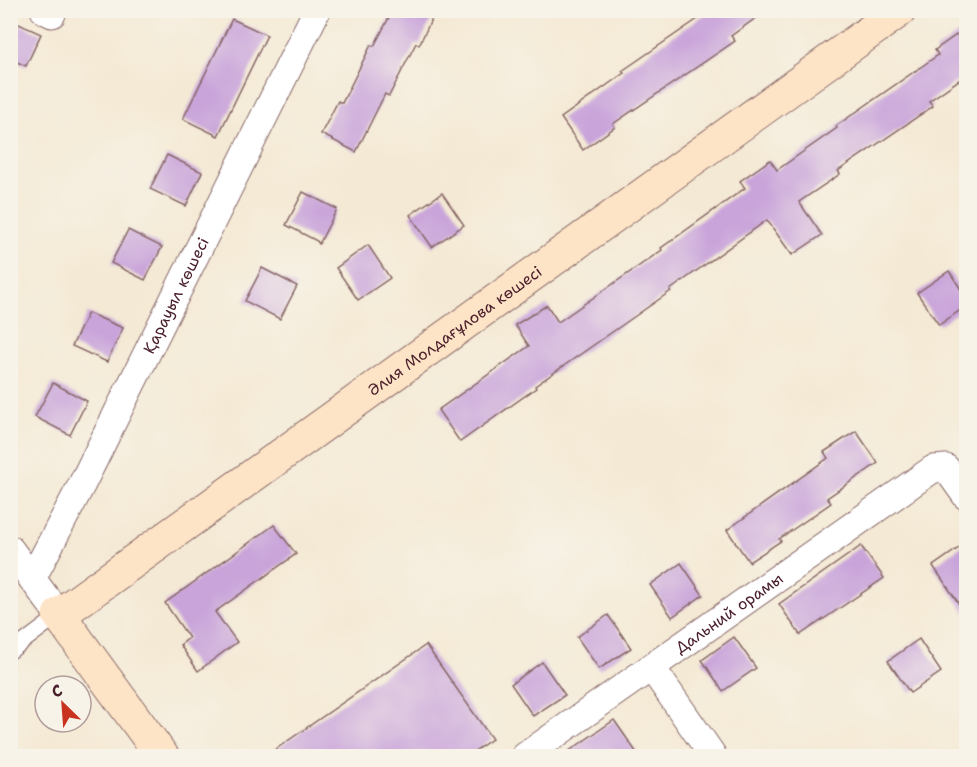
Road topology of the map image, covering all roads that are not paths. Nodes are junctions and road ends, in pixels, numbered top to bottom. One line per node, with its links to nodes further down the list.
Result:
1 (317, 10): 5 (street, Қарауыл көшесі)
2 (900, 10): 6 (street, Әлия Молдағұлова көшесі)
3 (966, 496): 8 (street, Дальний орамы)
4 (10, 549): 5 (street)
5 (32, 579): 6 (street)
6 (59, 615): 7 (lane, Әлия Молдағұлова көшесі); 9 (street)
7 (10, 652)
8 (652, 668): 10 (street, Дальний орамы); 11 (street)
9 (162, 756)
10 (525, 756)
11 (713, 756)

